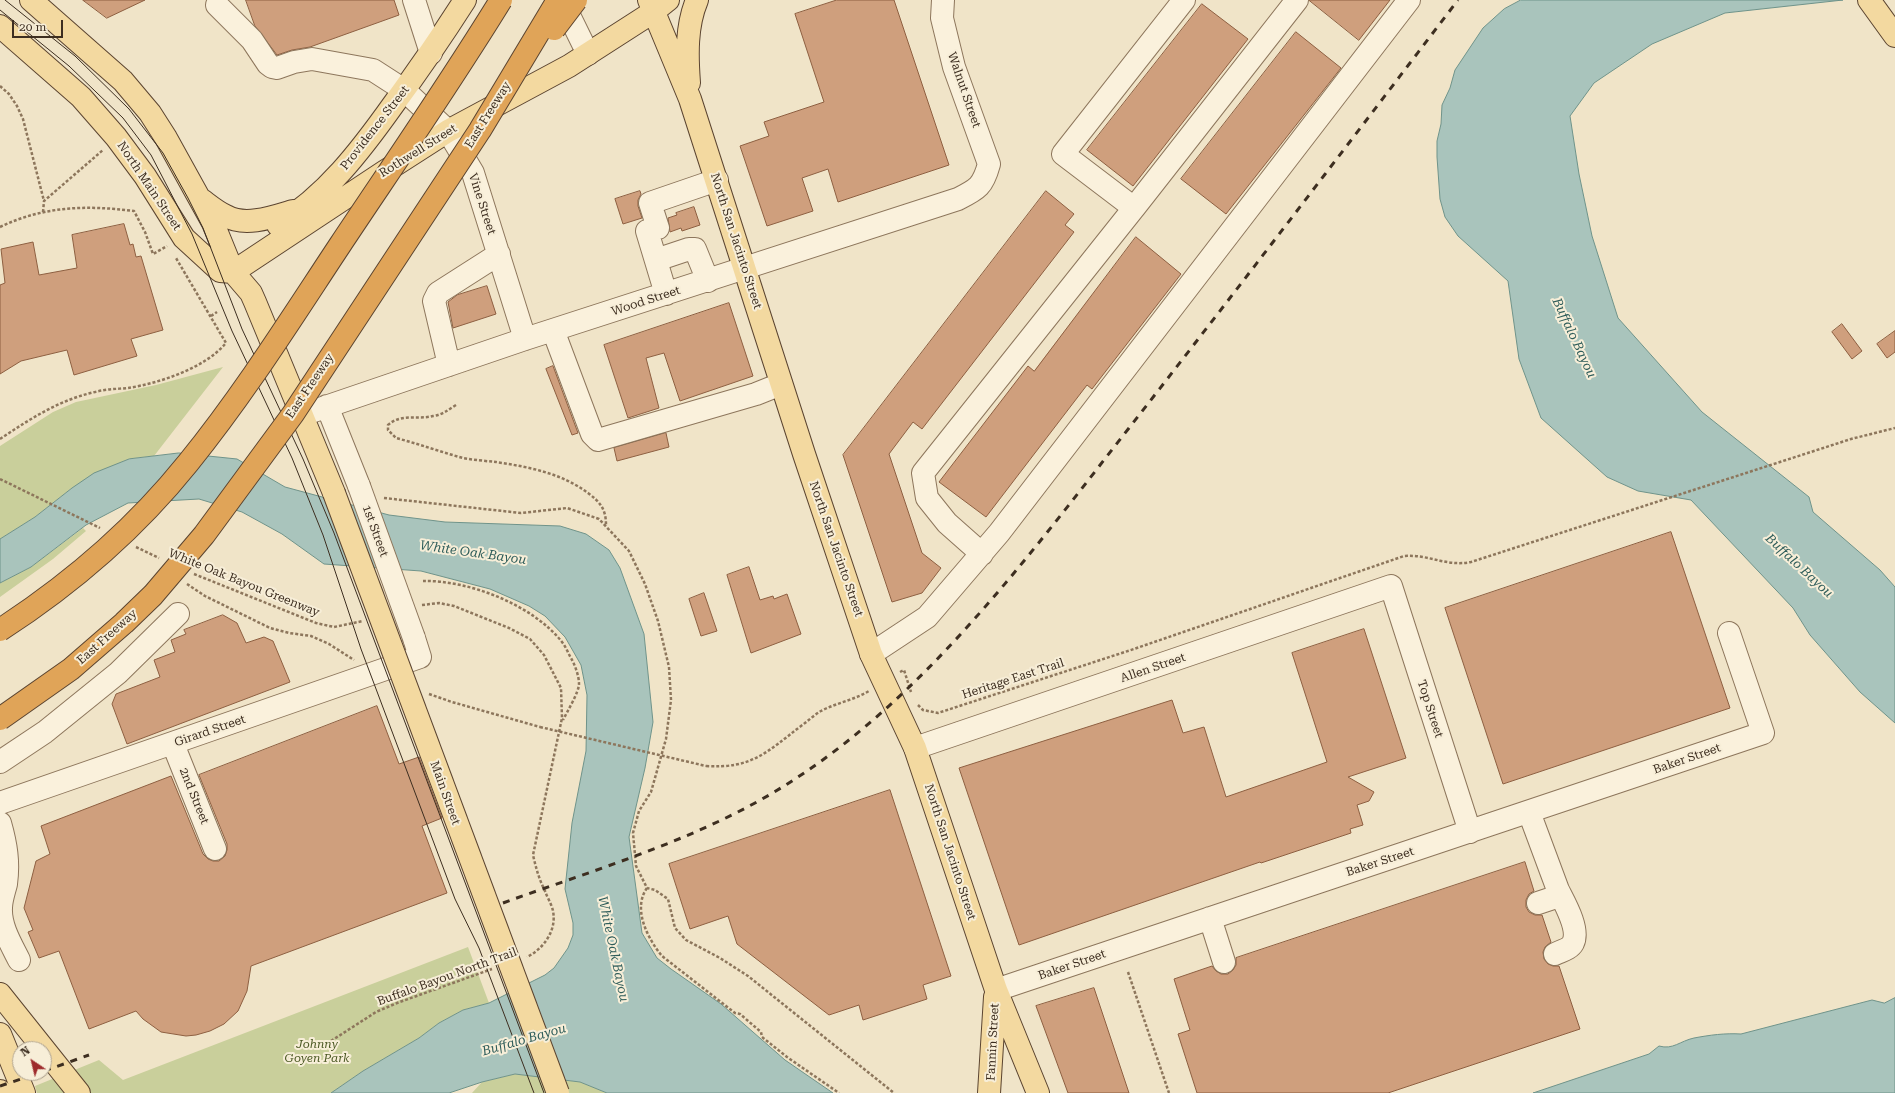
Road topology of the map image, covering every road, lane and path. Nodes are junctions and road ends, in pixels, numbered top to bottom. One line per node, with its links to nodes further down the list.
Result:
1 (31, 0): 25 (main road)
2 (414, 0): 16 (street)
3 (465, 0): 16 (main road, Providence Street)
4 (502, 0): 65 (highway, bridge)
5 (697, 0): 18 (main road, North San Jacinto Street)
6 (943, 0): 23 (street, Walnut Street)
7 (1184, 0): 28 (street)
8 (1297, 0): 28 (street)
9 (1409, 0): 54 (street)
10 (1869, 0): 15 (main road)
11 (566, 1): 17 (street); 76 (highway, East Freeway, bridge)
12 (657, 4): 17 (main road, Rothwell Street); 18 (main road)
13 (217, 5): 20 (street, Vine Street)
14 (0, 26): 34 (main road, North Main Street)
15 (1895, 36)
16 (431, 53): 20 (main road, Providence Street)
17 (588, 54): 21 (main road, Rothwell Street)
18 (682, 64): 24 (main road, North San Jacinto Street)
19 (0, 86): 26 (path)
20 (404, 90): 21 (street, Vine Street); 27 (main road, Providence Street)
21 (448, 131): 31 (street, Vine Street); 34 (main road, Rothwell Street)
22 (106, 147): 26 (path)
23 (985, 179): 33 (street, Wood Street)
24 (717, 180): 32 (street); 33 (main road, North San Jacinto Street)
25 (200, 199): 27 (main road); 34 (main road)
26 (44, 201): 29 (path)
27 (302, 208): 34 (main road, Providence Street)
28 (1134, 208): 54 (street)
29 (43, 212): 30 (path); 38 (path)
30 (0, 227)
31 (499, 254): 40 (street, Vine Street); 41 (street)
32 (656, 260): 35 (street); 36 (street)
33 (745, 268): 35 (street, Wood Street); 42 (main road, North San Jacinto Street)
34 (233, 272): 45 (main road)
35 (708, 281): 36 (street, Wood Street)
36 (666, 294): 39 (street, Wood Street)
37 (217, 312): 38 (path)
38 (211, 316): 47 (path)
39 (553, 330): 40 (street, Wood Street); 42 (street)
40 (525, 339): 41 (street, Wood Street)
41 (449, 365): 44 (street, Wood Street)
42 (781, 384): 69 (main road, North San Jacinto Street)
43 (456, 405): 50 (path)
44 (327, 406): 45 (street, Wood Street); 68 (street, 1st Street, bridge)
45 (302, 415): 104 (main road, Main Street, bridge)
46 (1895, 428): 57 (path)
47 (0, 439)
48 (0, 479): 51 (path)
49 (381, 497): 50 (path)
50 (606, 526): 86 (path)
51 (102, 530)
52 (129, 543): 53 (path, White Oak Bayou Greenway)
53 (150, 554): 55 (path); 56 (path, White Oak Bayou Greenway)
54 (982, 554): 69 (street)
55 (154, 559)
56 (163, 560)
57 (1471, 562)
58 (189, 572): 64 (path, White Oak Bayou Greenway)
59 (181, 580): 70 (path)
60 (424, 581): 77 (path)
61 (1391, 586): 79 (street, Allen Street); 84 (street, Top Street)
62 (416, 607): 77 (path)
63 (178, 614): 80 (street)
64 (370, 619)
65 (0, 630)
66 (1729, 633): 82 (street, Baker Street)
67 (1151, 643): 74 (path, Heritage East Trail)
68 (417, 648): 78 (street, Girard Street)
69 (871, 654): 79 (main road, North San Jacinto Street)
70 (354, 660)
71 (904, 670): 73 (path)
72 (864, 694): 75 (path, bridge)
73 (913, 696)
74 (915, 701)
75 (452, 702)
76 (0, 719)
77 (561, 724): 91 (path, Buffalo Bayou North Trail)
78 (173, 744): 81 (street, Girard Street); 85 (street, 2nd Street)
79 (915, 748): 96 (main road, North San Jacinto Street)
80 (0, 762)
81 (0, 803)
82 (1529, 812): 84 (street, Baker Street); 87 (street)
83 (0, 823): 92 (street)
84 (1470, 832): 89 (street, Baker Street)
85 (215, 849)
86 (647, 888): 105 (path); 106 (path)
87 (1558, 890): 88 (street); 90 (street)
88 (1538, 903)
89 (1210, 918): 93 (street); 96 (street, Baker Street)
90 (1555, 954)
91 (521, 959)
92 (19, 960)
93 (1224, 962)
94 (499, 967): 99 (path, Buffalo Bayou North Trail)
95 (1128, 972): 107 (path)
96 (996, 990): 100 (main road, Fannin Street); 101 (main road, North San Jacinto Street)
97 (0, 994): 103 (main road)
98 (0, 1034): 102 (main road)
99 (331, 1041)
100 (990, 1087)
101 (1037, 1089)
102 (24, 1093)
103 (80, 1093)
104 (558, 1093)
105 (839, 1093)
106 (894, 1093)
107 (1169, 1093)

